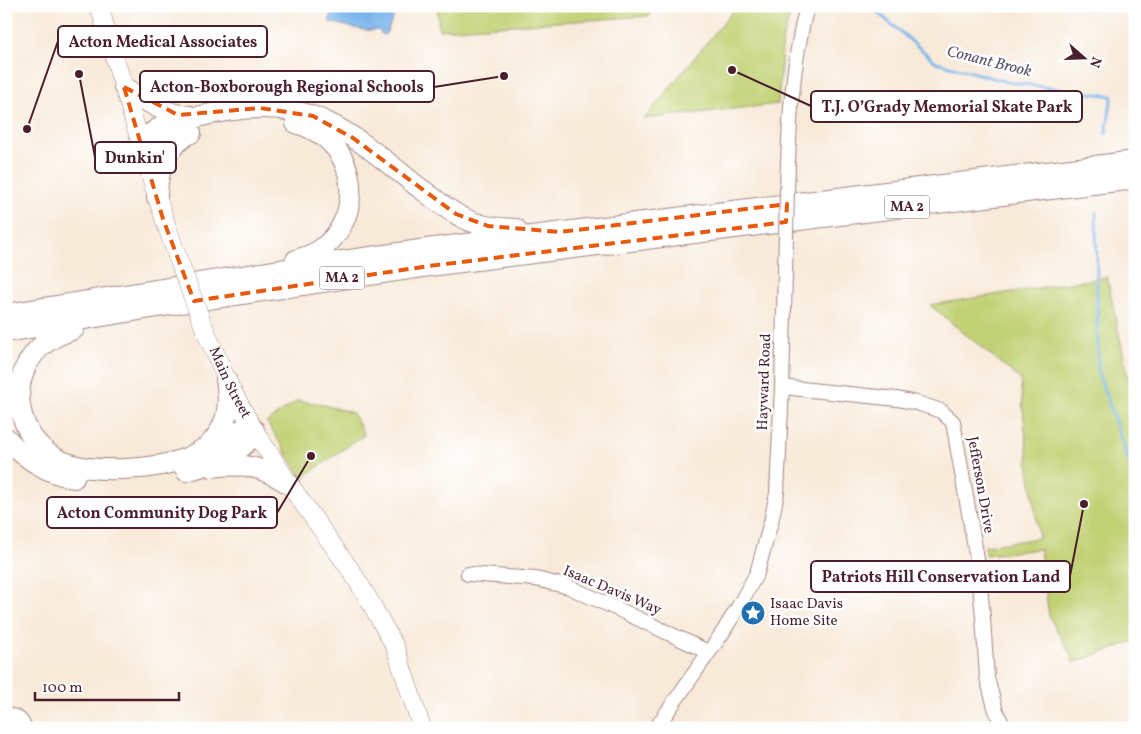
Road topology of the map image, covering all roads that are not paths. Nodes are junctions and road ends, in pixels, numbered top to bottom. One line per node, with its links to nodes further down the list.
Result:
1 (99, 6): 3 (main road, Main Street)
2 (807, 6): 16 (street, Hayward Road, bridge)
3 (124, 87): 4 (highway); 6 (main road, Main Street)
4 (204, 115): 6 (highway); 10 (highway)
5 (191, 133): 6 (highway); 9 (highway); 11 (highway)
6 (140, 144): 9 (main road, Main Street)
7 (1135, 161): 10 (highway, MA 2)
8 (1135, 179): 13 (highway, MA 2)
9 (157, 197): 15 (main road, Main Street, bridge)
10 (560, 232): 11 (highway, MA 2)
11 (250, 275): 12 (highway, MA 2)
12 (6, 314)
13 (115, 314): 14 (highway, MA 2); 19 (highway)
14 (6, 332)
15 (226, 378): 17 (main road, Main Street); 19 (highway)
16 (782, 387): 23 (street, Hayward Road); 28 (street, Jefferson Drive)
17 (254, 430): 19 (highway); 20 (highway); 21 (main road, Main Street)
18 (6, 438): 20 (highway)
19 (202, 451)
20 (186, 471): 21 (highway)
21 (289, 484): 26 (main road, Main Street)
22 (468, 574): 23 (street, Isaac Davis Way)
23 (708, 652): 27 (street, Hayward Road)
24 (6, 715): 25 (street)
25 (25, 728)
26 (422, 728)
27 (656, 728)
28 (1004, 728)

